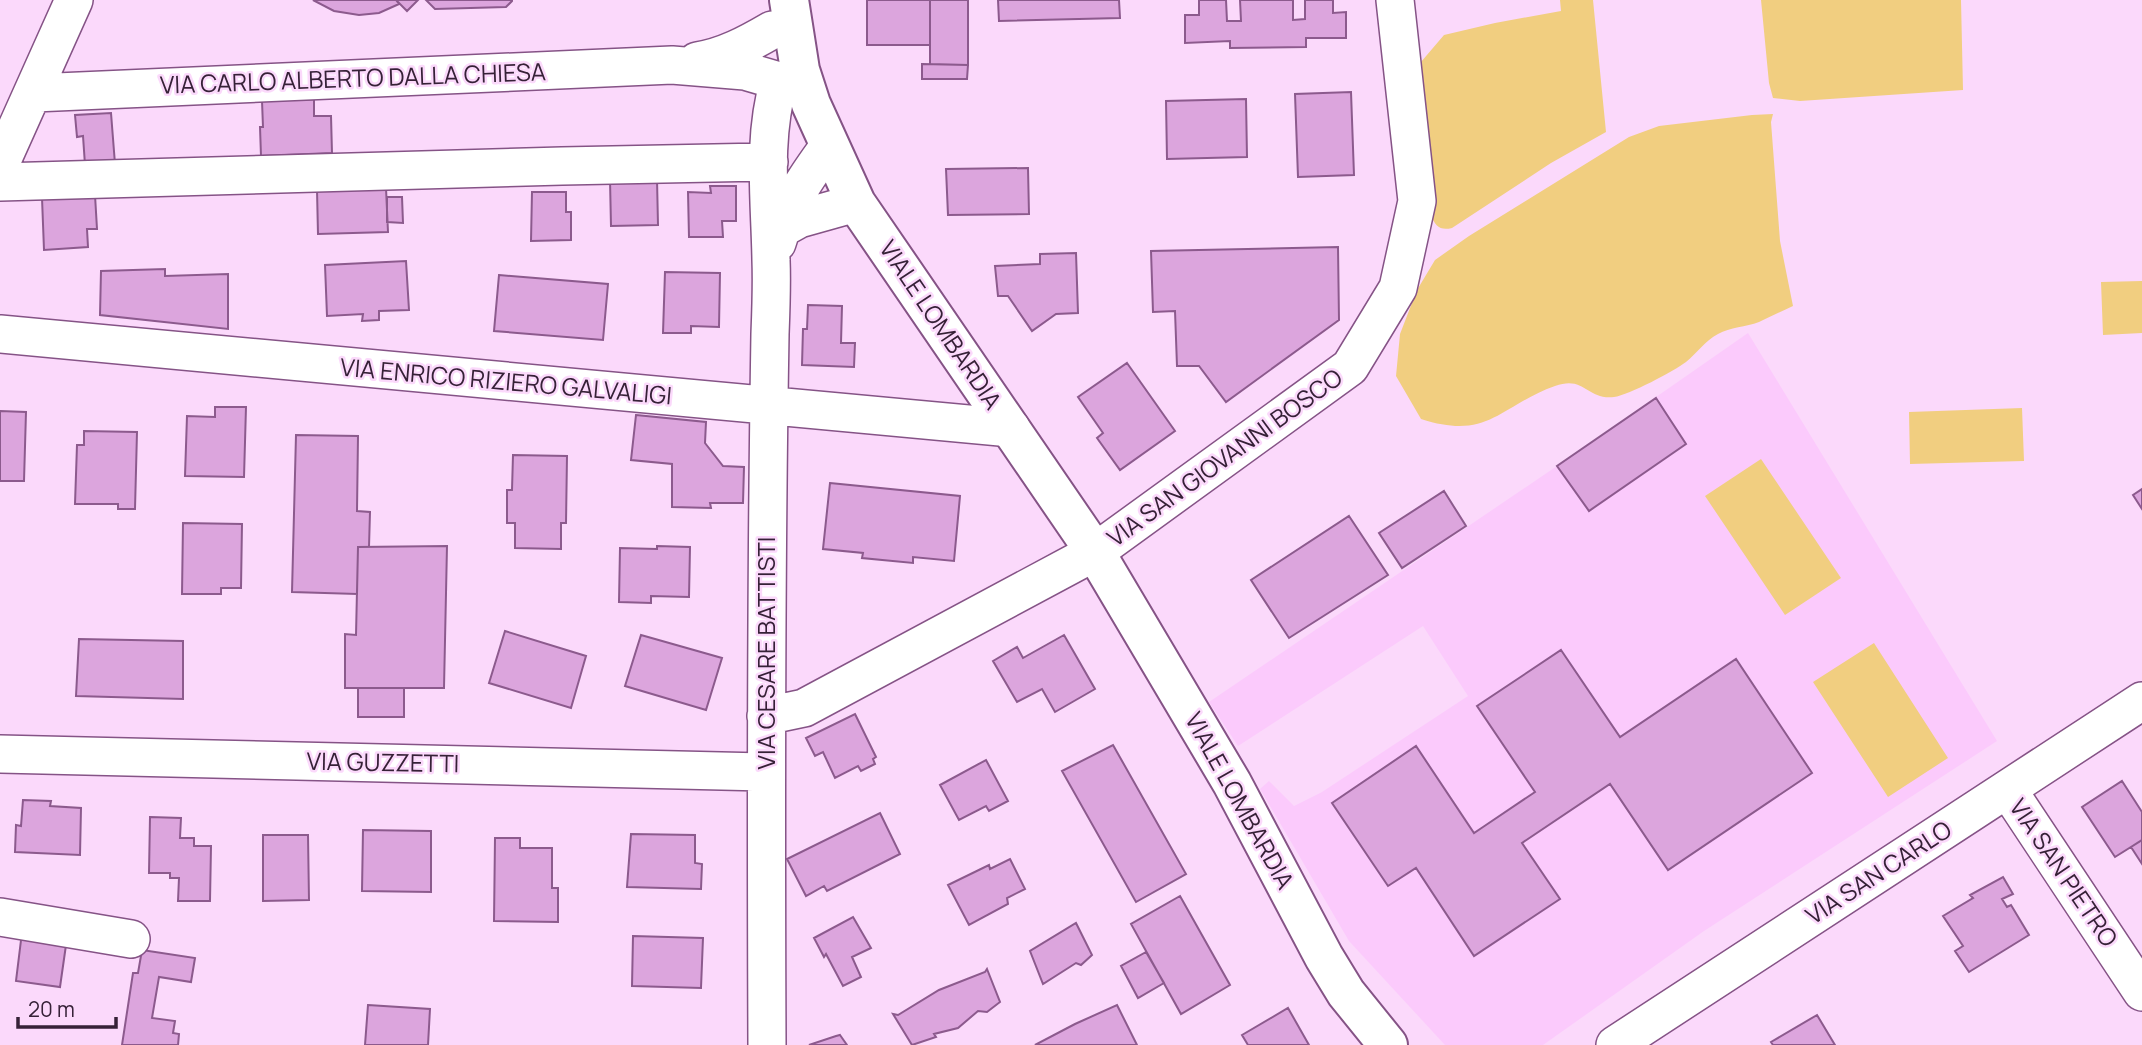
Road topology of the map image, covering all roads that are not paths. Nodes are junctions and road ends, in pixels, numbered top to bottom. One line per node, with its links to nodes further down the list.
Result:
1 (74, 0): 6 (street)
2 (1395, 0): 16 (street, VIA SAN GIOVANNI BOSCO)
3 (778, 10): 4 (street, VIA CARLO ALBERTO DALLA CHIESA); 5 (street, VIALE LOMBARDIA); 7 (street, VIALE LOMBARDIA)
4 (672, 65): 5 (street, VIA CARLO ALBERTO DALLA CHIESA); 6 (street, VIA CARLO ALBERTO DALLA CHIESA)
5 (779, 81): 7 (street, VIALE LOMBARDIA); 8 (street, VIA CESARE BATTISTI)
6 (34, 93): 9 (street)
7 (824, 153): 11 (street, VIALE LOMBARDIA); 12 (street, VIA CESARE BATTISTI)
8 (769, 162): 10 (street); 12 (street, VIA CESARE BATTISTI)
9 (0, 165)
10 (0, 182)
11 (856, 203): 12 (street); 15 (street, VIALE LOMBARDIA)
12 (776, 245): 14 (street, VIA CESARE BATTISTI)
13 (0, 334): 14 (street, VIA ENRICO RIZIERO GALVALIGI)
14 (769, 407): 15 (street, VIA ENRICO RIZIERO GALVALIGI); 18 (street, VIA CESARE BATTISTI)
15 (1011, 428): 16 (street, VIALE LOMBARDIA)
16 (1095, 552): 18 (street); 26 (street, VIALE LOMBARDIA)
17 (2142, 701): 21 (street, VIA SAN CARLO)
18 (766, 716): 20 (street, VIA CESARE BATTISTI)
19 (0, 754): 20 (street, VIA GUZZETTI)
20 (766, 772): 25 (street, VIA CESARE BATTISTI)
21 (2008, 790): 24 (street, VIA SAN PIETRO); 27 (street, VIA SAN CARLO)
22 (0, 917): 23 (street)
23 (131, 939)
24 (2142, 992)
25 (767, 1045)
26 (1388, 1045)
27 (1615, 1045)

